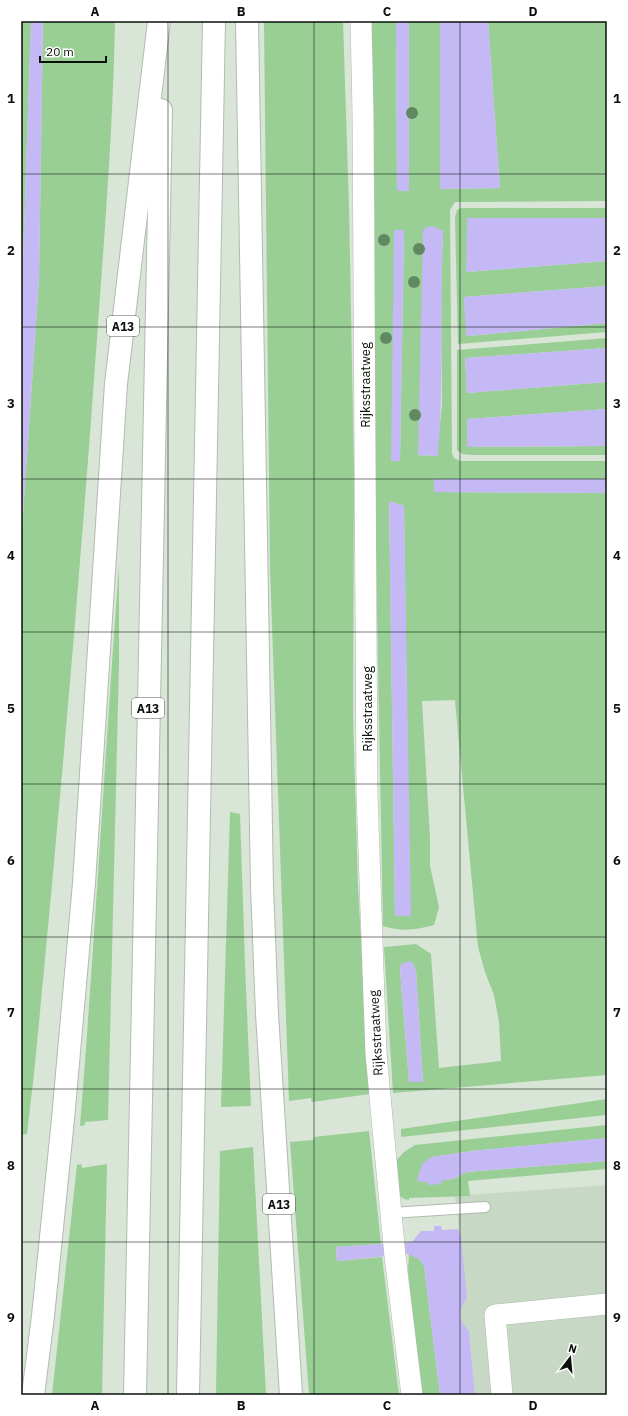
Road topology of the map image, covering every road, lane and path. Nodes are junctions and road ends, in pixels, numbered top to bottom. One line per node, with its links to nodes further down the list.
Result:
1 (160, 21): 8 (highway, A13); 9 (highway, A13)
2 (214, 21): 10 (highway)
3 (247, 21): 11 (highway, A13)
4 (361, 21): 6 (street, Rijksstraatweg)
5 (485, 1207): 6 (lane)
6 (391, 1213): 12 (street, Rijksstraatweg)
7 (607, 1304): 13 (street)
8 (33, 1395)
9 (134, 1395)
10 (188, 1395)
11 (292, 1395)
12 (412, 1395)
13 (502, 1395)

